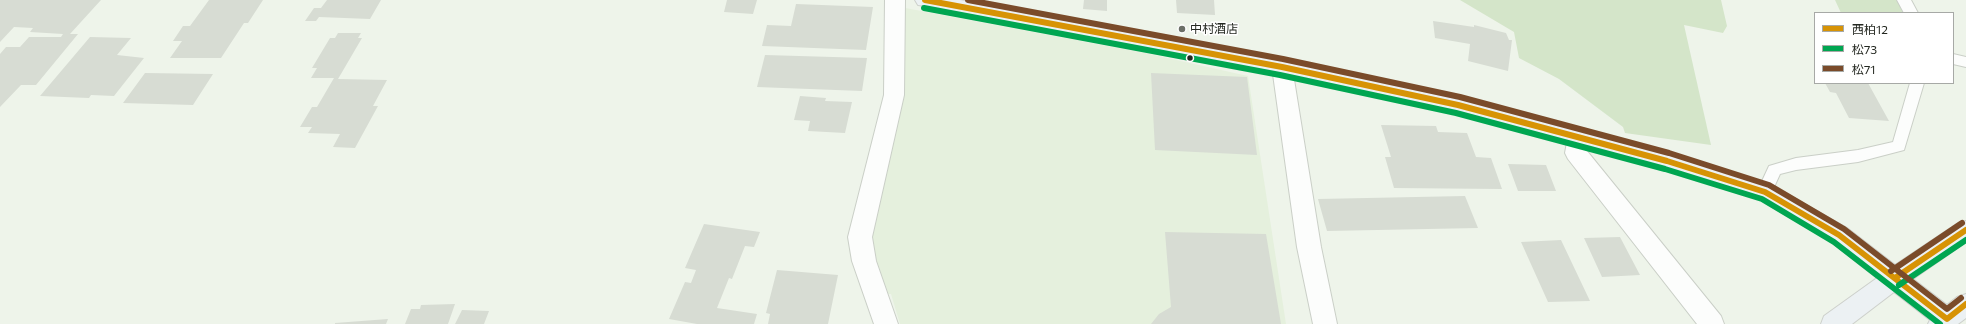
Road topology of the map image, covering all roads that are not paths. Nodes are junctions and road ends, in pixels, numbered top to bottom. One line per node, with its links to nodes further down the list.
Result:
1 (895, 0): 15 (street)
2 (925, 0): 7 (main road)
3 (1904, 0): 4 (lane)
4 (1910, 12)
5 (1954, 59): 6 (lane)
6 (1966, 62)
7 (1282, 67): 9 (main road); 16 (street)
8 (1917, 84): 10 (lane)
9 (1580, 137): 10 (main road); 17 (street)
10 (1765, 192): 12 (main road)
11 (1966, 230): 12 (main road)
12 (1895, 278): 14 (main road); 18 (main road)
13 (1966, 304): 14 (main road)
14 (1944, 322)
15 (886, 324)
16 (1325, 324)
17 (1712, 324)
18 (1833, 324)

